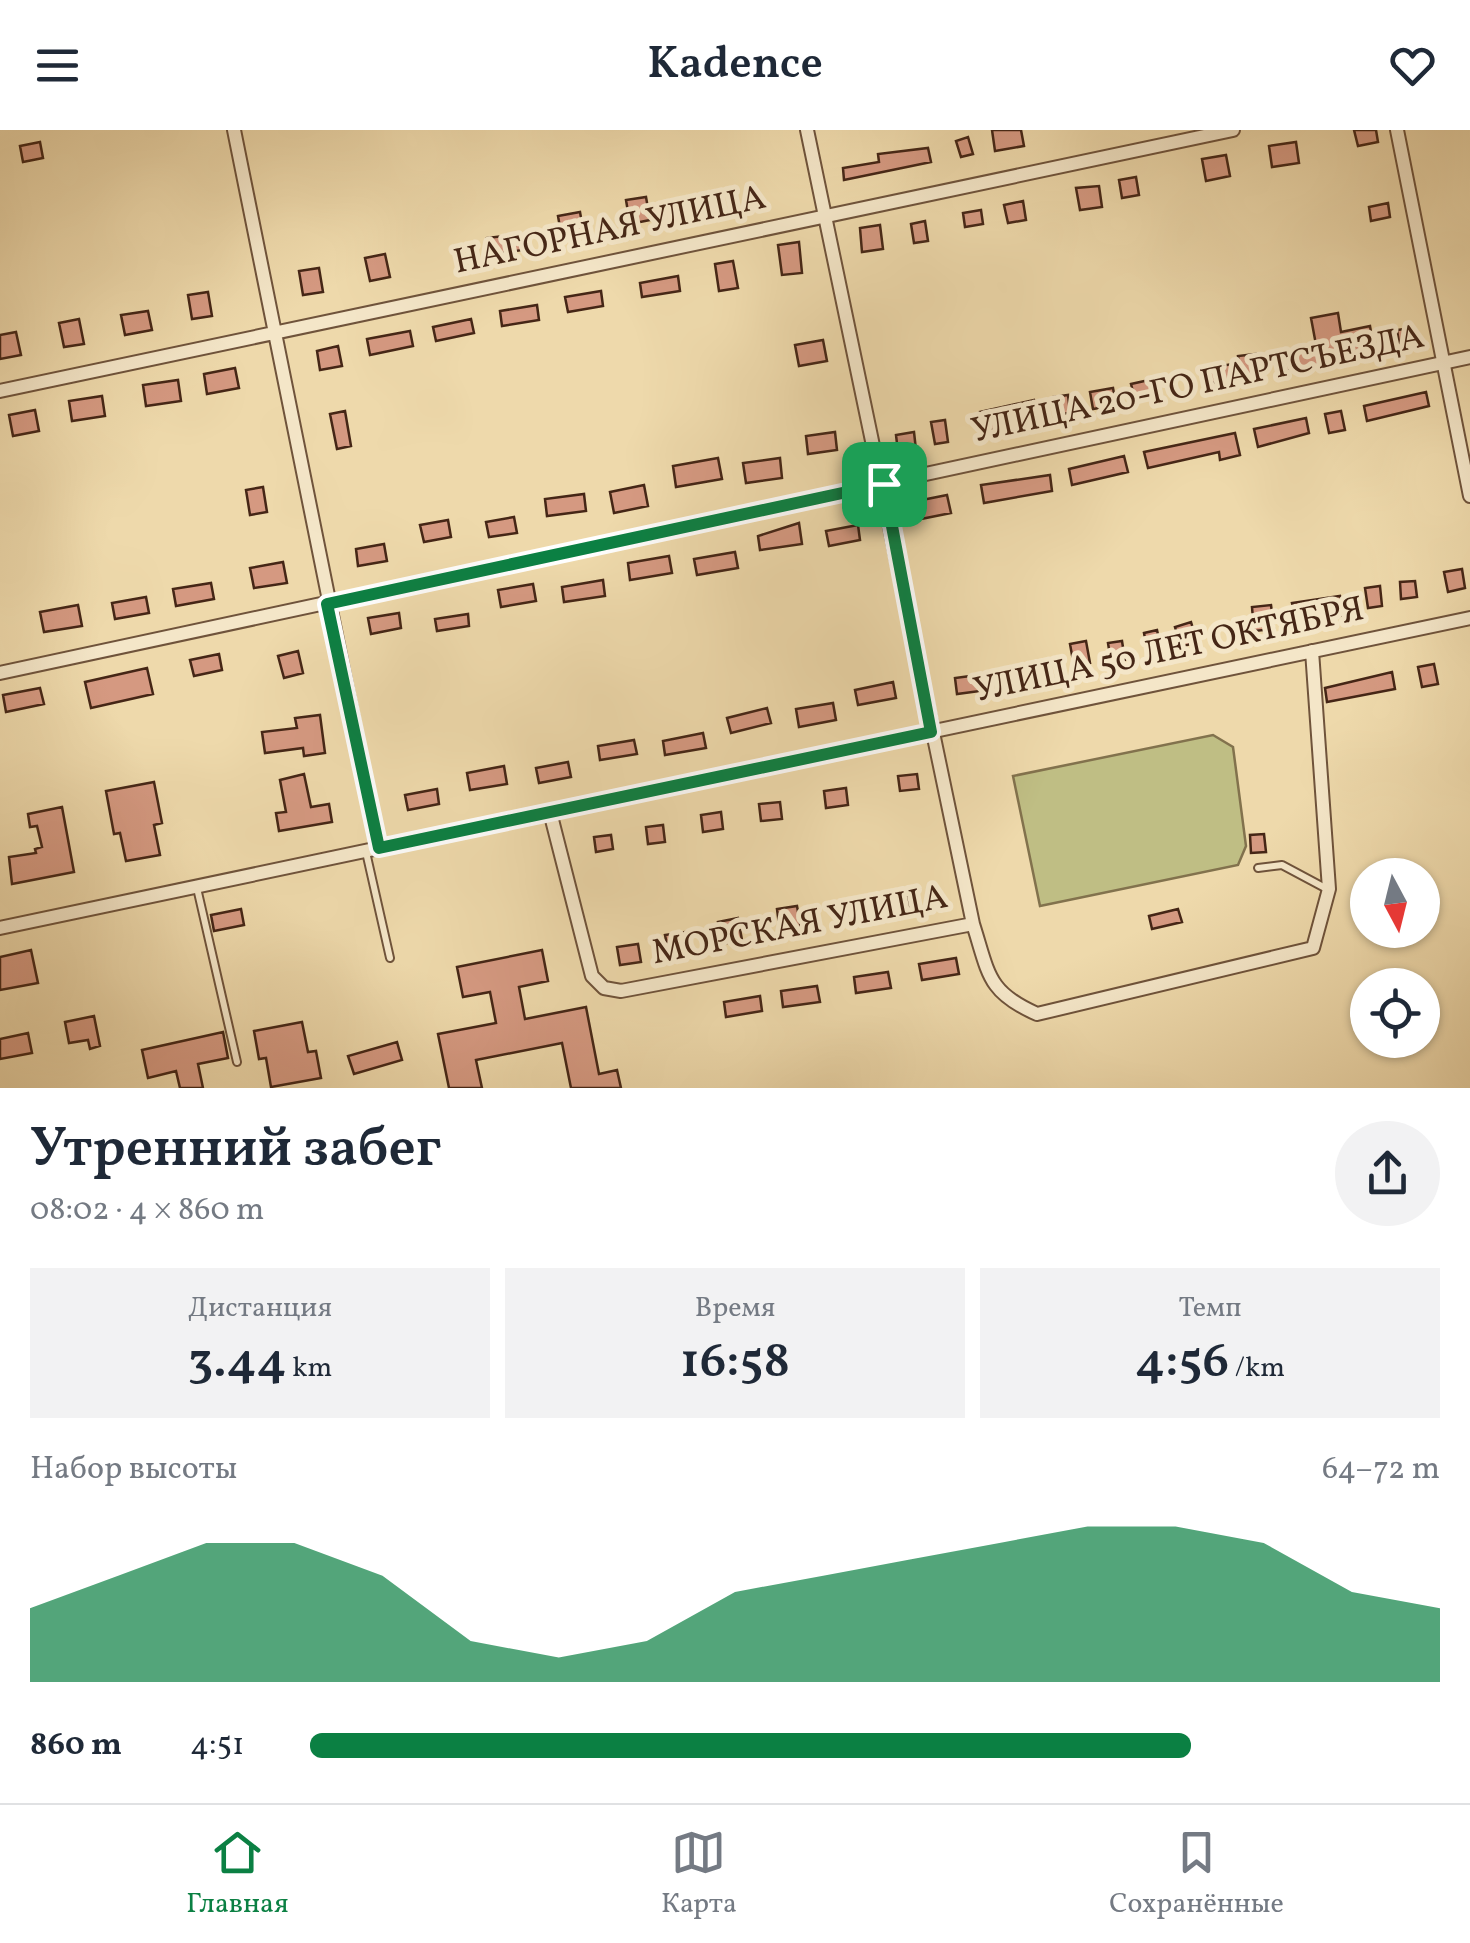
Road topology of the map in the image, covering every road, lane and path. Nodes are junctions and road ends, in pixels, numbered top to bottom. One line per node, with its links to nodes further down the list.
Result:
1 (234, 130): 6 (street)
2 (807, 130): 5 (street)
3 (1233, 130): 5 (street, НАГОРНАЯ УЛИЦА)
4 (1397, 130): 8 (street)
5 (826, 218): 6 (street, НАГОРНАЯ УЛИЦА); 10 (street)
6 (275, 330): 9 (street, НАГОРНАЯ УЛИЦА); 12 (street)
7 (1470, 356): 8 (street, УЛИЦА 20-ГО ПАРТСЪЕЗДА)
8 (1442, 362): 10 (street, УЛИЦА 20-ГО ПАРТСЪЕЗДА); 11 (street)
9 (0, 391)
10 (884, 484): 12 (street, УЛИЦА 20-ГО ПАРТСЪЕЗДА); 16 (street)
11 (1470, 496)
12 (327, 604): 15 (street, УЛИЦА 20-ГО ПАРТСЪЕЗДА); 18 (street)
13 (1470, 618): 14 (street, УЛИЦА 50 ЛЕТ ОКТЯБРЯ)
14 (1312, 651): 16 (street, УЛИЦА 50 ЛЕТ ОКТЯБРЯ); 21 (street, МОРСКАЯ УЛИЦА)
15 (0, 673)
16 (931, 732): 17 (street, УЛИЦА 50 ЛЕТ ОКТЯБРЯ); 22 (street)
17 (550, 812): 18 (street, УЛИЦА 50 ЛЕТ ОКТЯБРЯ); 22 (street, МОРСКАЯ УЛИЦА)
18 (372, 850): 20 (street, УЛИЦА 50 ЛЕТ ОКТЯБРЯ); 24 (lane)
19 (1258, 868): 21 (lane)
20 (196, 887): 23 (street, УЛИЦА 50 ЛЕТ ОКТЯБРЯ); 25 (lane)
21 (1329, 889): 22 (street, МОРСКАЯ УЛИЦА)
22 (973, 924)
23 (0, 928)
24 (390, 958)
25 (237, 1062)

